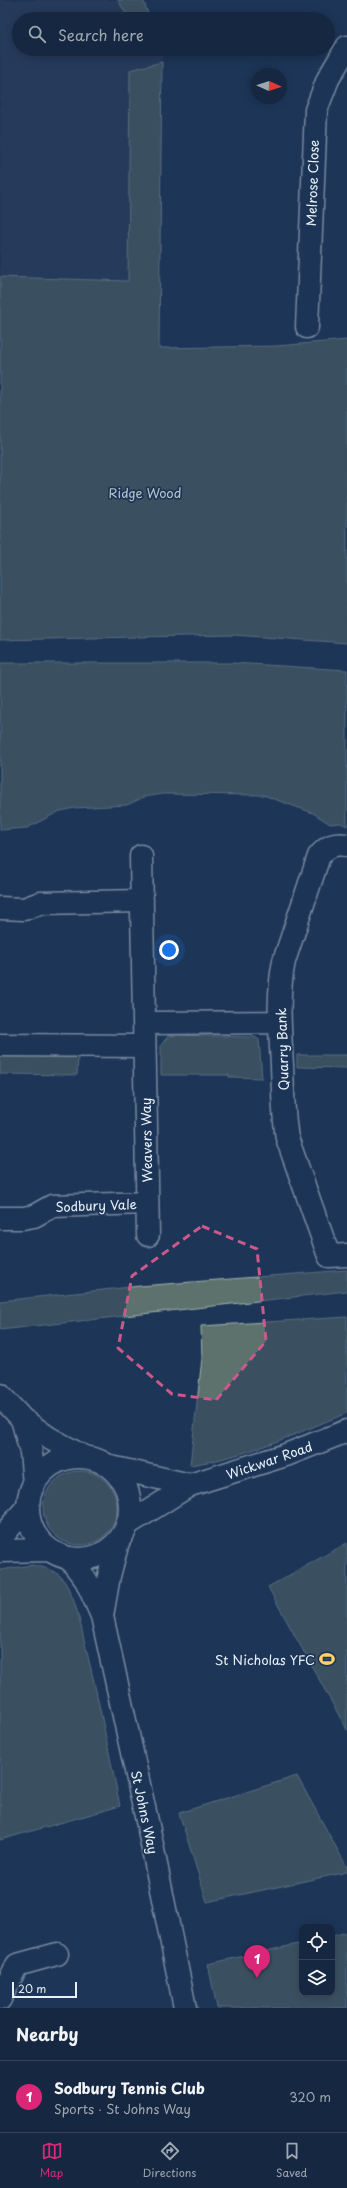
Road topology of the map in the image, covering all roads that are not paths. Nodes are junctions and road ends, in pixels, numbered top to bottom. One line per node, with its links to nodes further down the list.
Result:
1 (347, 47): 2 (street, Melrose Close)
2 (306, 327)
3 (347, 845): 8 (street, Quarry Bank)
4 (141, 856): 5 (street, Weavers Way)
5 (142, 901): 6 (street); 7 (street, Weavers Way)
6 (0, 908)
7 (144, 1022): 8 (street); 10 (street, Weavers Way)
8 (280, 1022): 14 (street, Quarry Bank)
9 (0, 1045): 10 (street)
10 (144, 1046): 11 (street, Weavers Way)
11 (147, 1203): 12 (street, Sodbury Vale); 13 (street, Weavers Way)
12 (0, 1218)
13 (148, 1234)
14 (347, 1255)
15 (0, 1395): 16 (street)
16 (22, 1419): 18 (street); 20 (street)
17 (347, 1431): 21 (street, Wickwar Road)
18 (84, 1457): 19 (street); 20 (street)
19 (111, 1467): 21 (street); 23 (street)
20 (34, 1484): 22 (street)
21 (190, 1485): 23 (street, Wickwar Road)
22 (28, 1506): 24 (street); 26 (street)
23 (123, 1533): 26 (street, Wickwar Road); 27 (street, St Johns Way)
24 (0, 1539)
25 (0, 1551): 26 (street, Wickwar Road)
26 (60, 1554): 27 (street, St Johns Way)
27 (102, 1616): 30 (street, St Johns Way)
28 (57, 1954): 29 (street)
29 (0, 1999)
30 (185, 2008)

